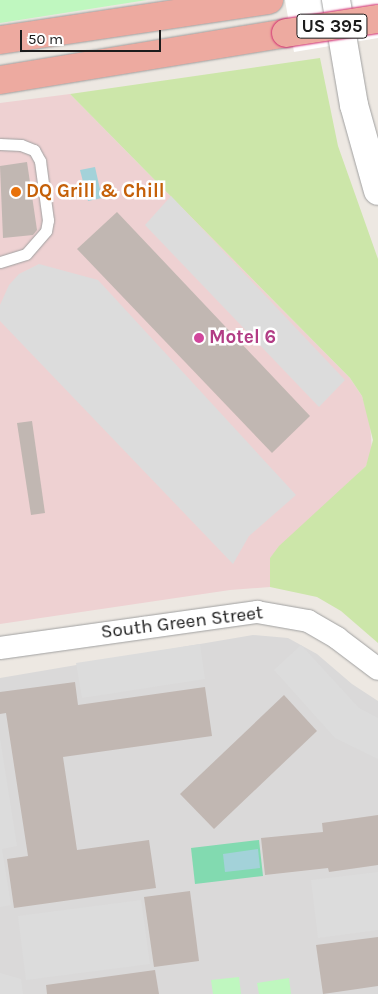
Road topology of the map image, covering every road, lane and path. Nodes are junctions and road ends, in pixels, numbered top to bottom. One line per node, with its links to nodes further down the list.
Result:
1 (269, 0): 4 (highway)
2 (336, 0): 9 (street)
3 (378, 19): 7 (highway, US 395, bridge)
4 (98, 25): 5 (highway); 6 (highway)
5 (0, 40)
6 (0, 57)
7 (0, 80)
8 (0, 144): 10 (lane)
9 (378, 191)
10 (0, 262)
11 (0, 648): 12 (street, South Green Street)
12 (378, 669)

